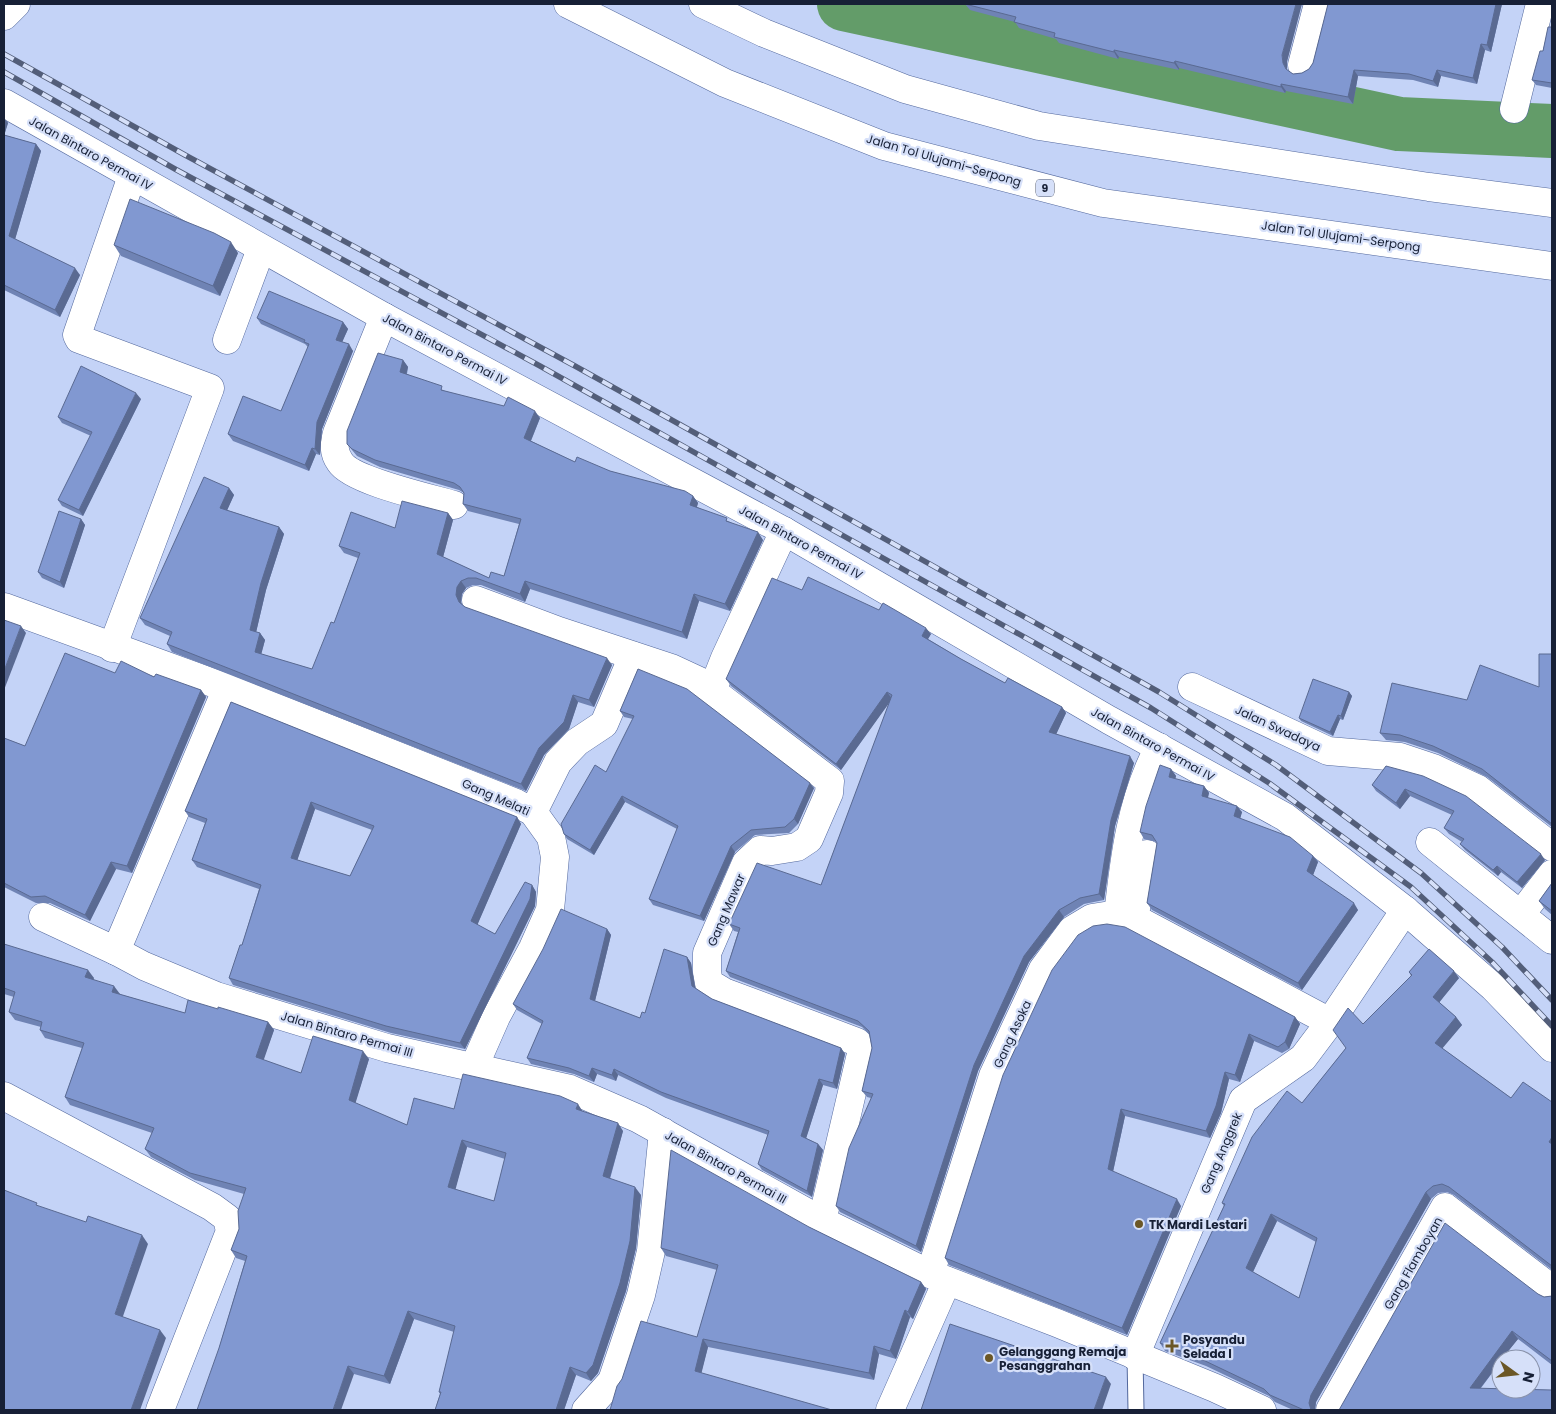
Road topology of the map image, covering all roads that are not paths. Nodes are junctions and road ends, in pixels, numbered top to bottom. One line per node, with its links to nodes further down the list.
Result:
1 (16, 4): 6 (main road)
2 (568, 4): 13 (main road, Jalan Tol Ulujami–Serpong / 9)
3 (703, 4): 11 (main road)
4 (1318, 4): 7 (main road)
5 (1540, 4): 9 (main road)
6 (4, 16)
7 (1302, 65)
8 (4, 103): 10 (main road, Jalan Bintaro Permai IV)
9 (1514, 109)
10 (132, 176): 12 (main road, Jalan Bintaro Permai IV); 20 (main road)
11 (1552, 203)
12 (262, 249): 14 (main road, Jalan Bintaro Permai IV); 15 (main road)
13 (1552, 266)
14 (384, 317): 16 (main road); 17 (main road, Jalan Bintaro Permai IV)
15 (227, 340)
16 (454, 505)
17 (784, 531): 24 (main road); 25 (main road, Jalan Bintaro Permai IV)
18 (476, 600): 21 (main road)
19 (4, 607): 20 (main road)
20 (112, 648): 23 (main road)
21 (633, 656): 24 (main road); 26 (main road)
22 (1192, 687): 28 (main road, Jalan Swadaya)
23 (227, 688): 26 (main road, Gang Melati); 36 (main road)
24 (712, 691): 42 (main road, Gang Mawar)
25 (1159, 747): 31 (main road, Jalan Bintaro Permai IV); 34 (main road)
26 (533, 812): 39 (main road, Gang Melati)
27 (1430, 842): 32 (main road)
28 (1552, 846)
29 (1147, 854): 34 (main road)
30 (1552, 874): 32 (main road)
31 (1405, 910): 37 (main road, Gang Anggrek); 38 (main road, Jalan Bintaro Permai IV)
32 (1521, 914): 35 (main road)
33 (43, 917): 36 (main road, Jalan Bintaro Permai III)
34 (1126, 917): 37 (main road); 43 (main road, Gang Asoka)
35 (1552, 940)
36 (116, 951): 39 (main road, Jalan Bintaro Permai III)
37 (1330, 1022): 45 (main road, Gang Anggrek)
38 (1552, 1048)
39 (474, 1067): 41 (main road, Jalan Bintaro Permai III)
40 (4, 1096): 46 (main road)
41 (663, 1132): 42 (main road, Jalan Bintaro Permai III); 47 (main road)
42 (822, 1221): 43 (main road, Jalan Bintaro Permai III)
43 (939, 1278): 45 (main road, Jalan Bintaro Permai III); 48 (main road)
44 (1552, 1289): 51 (main road, Gang Flamboyan)
45 (1135, 1356): 49 (lane); 50 (main road, Jalan Bintaro Permai III)
46 (160, 1410)
47 (586, 1410)
48 (890, 1410)
49 (1136, 1410)
50 (1262, 1410)
51 (1330, 1410)

